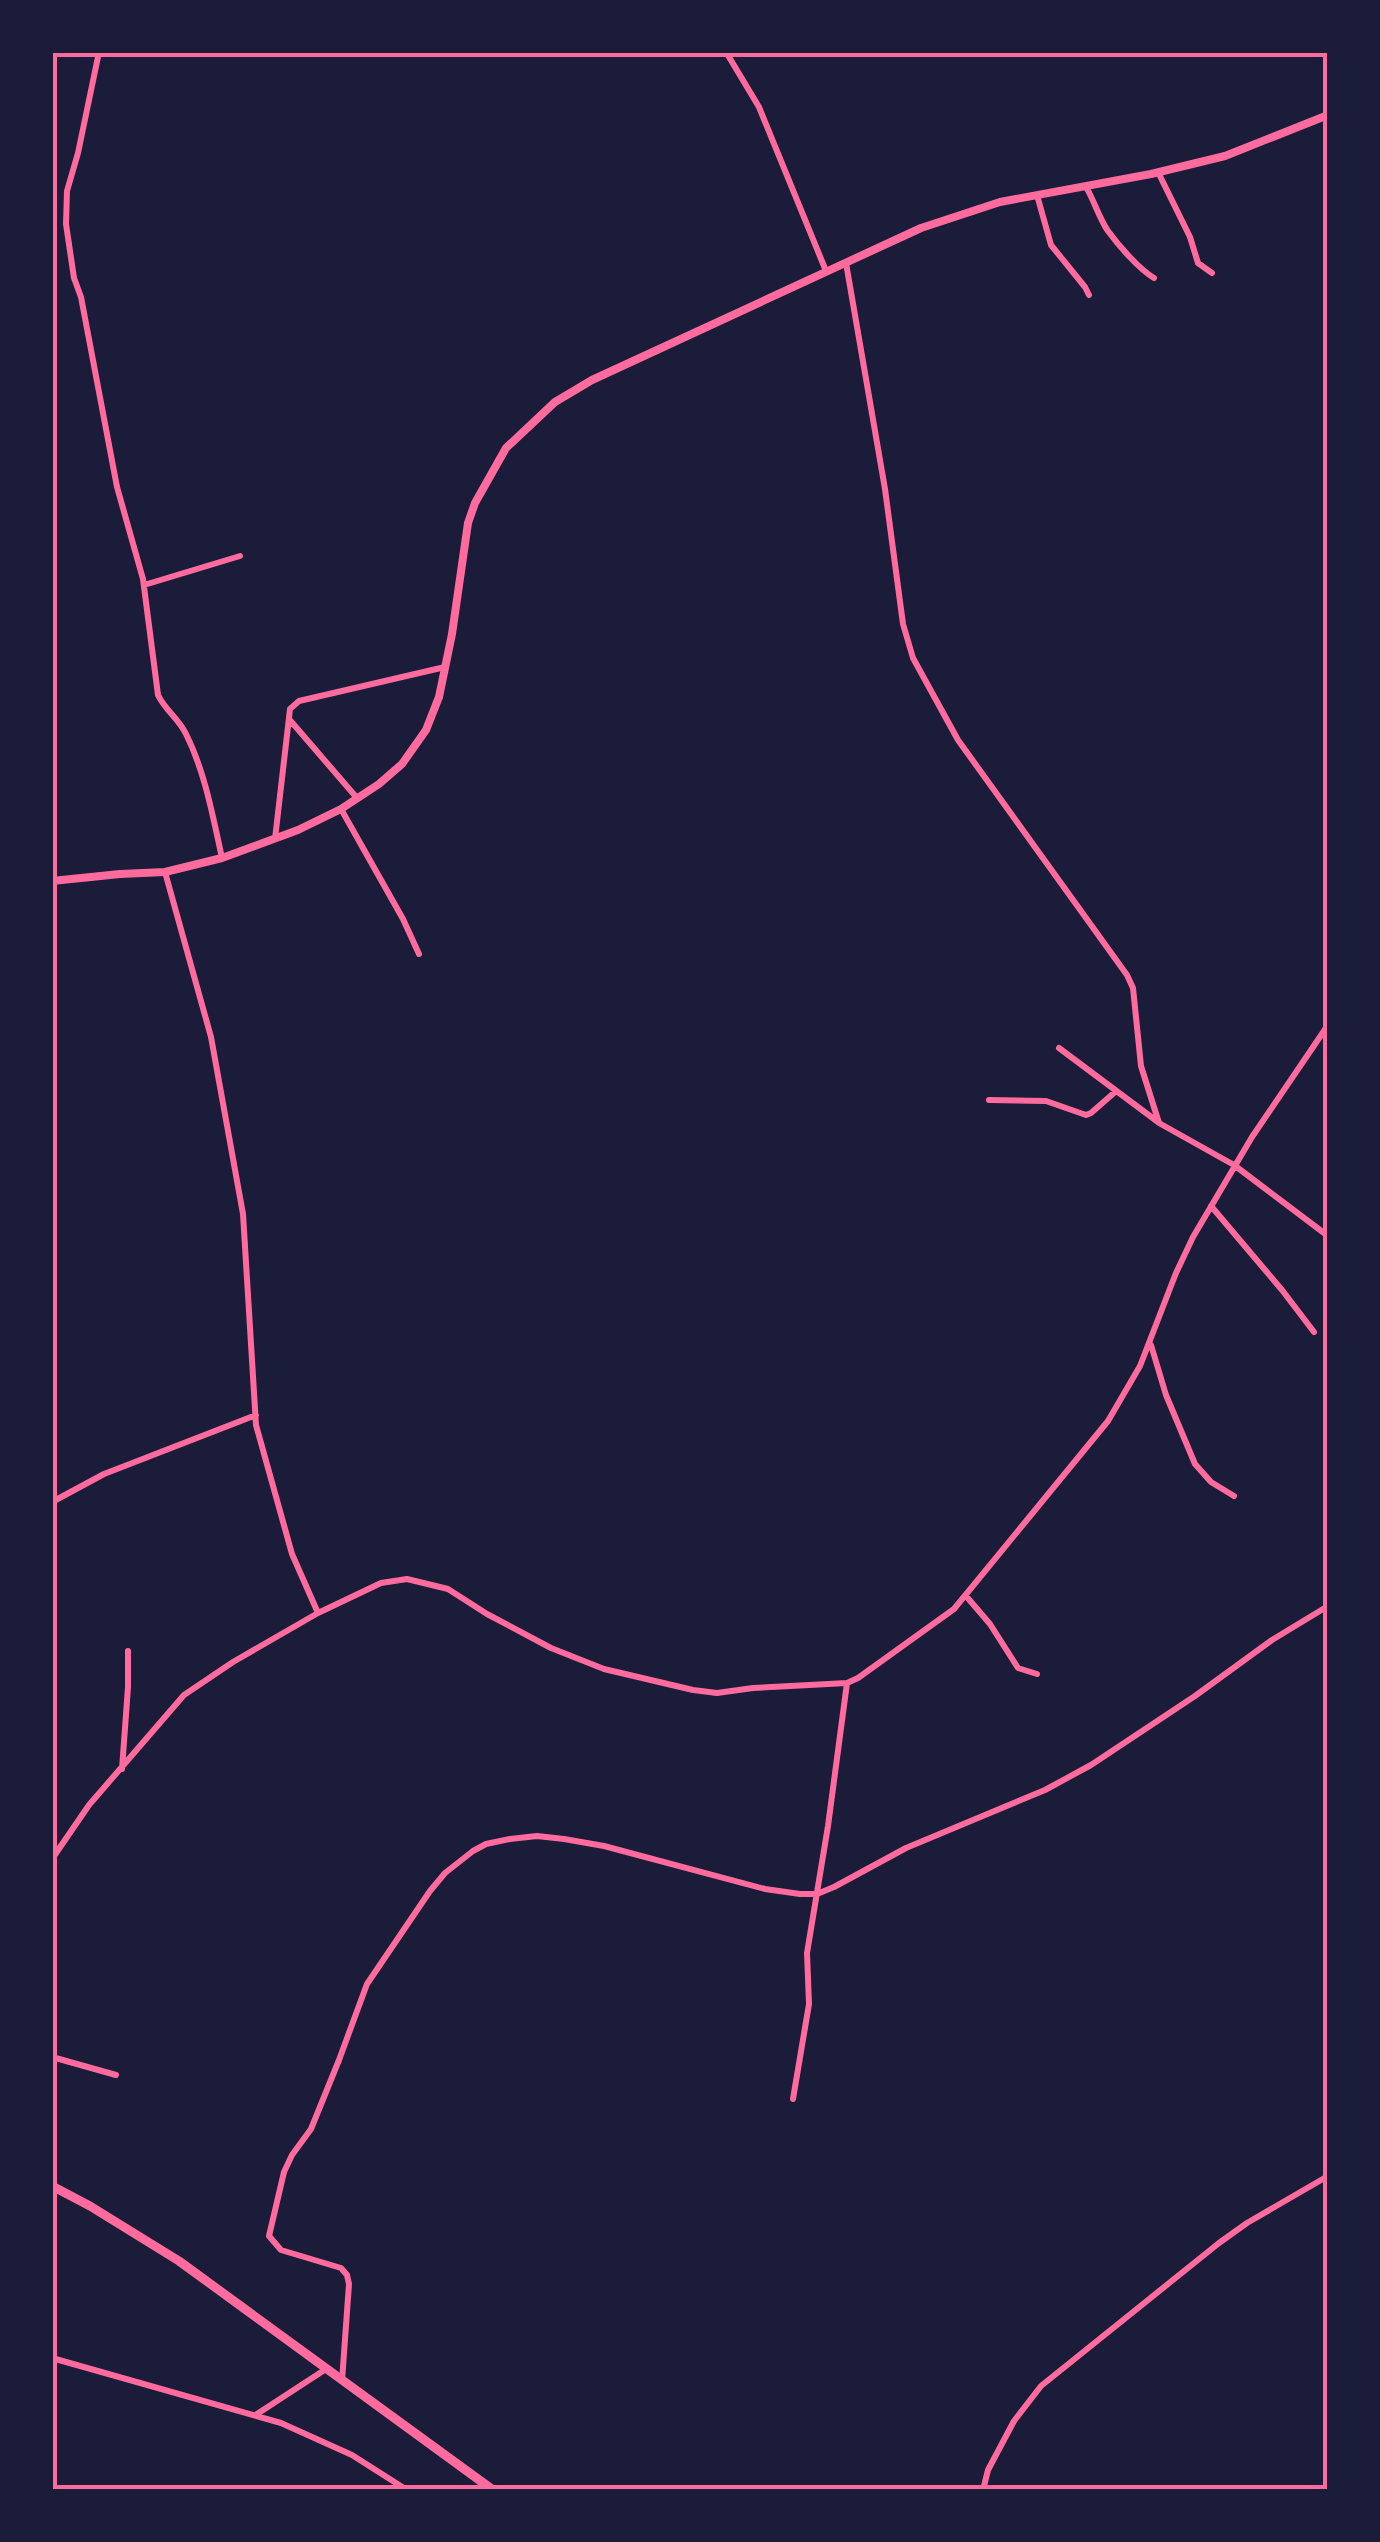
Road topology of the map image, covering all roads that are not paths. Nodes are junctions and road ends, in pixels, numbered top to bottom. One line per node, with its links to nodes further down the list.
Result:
1 (99, 52): 13 (street)
2 (726, 52): 8 (street)
3 (1328, 115): 4 (street)
4 (1158, 172): 5 (street); 9 (street)
5 (1086, 186): 6 (street); 10 (street)
6 (1037, 195): 7 (street); 11 (street)
7 (846, 263): 8 (street); 27 (street)
8 (826, 271): 14 (street)
9 (1212, 273)
10 (1154, 278)
11 (1089, 296)
12 (240, 556): 13 (street)
13 (144, 586): 19 (street)
14 (445, 667): 15 (street); 16 (street)
15 (288, 718): 16 (street); 18 (street)
16 (356, 798): 17 (street)
17 (340, 809): 18 (street); 22 (street)
18 (275, 839): 19 (street)
19 (222, 858): 20 (street)
20 (165, 872): 21 (street); 33 (street)
21 (52, 882)
22 (419, 954)
23 (1328, 1025): 28 (street)
24 (1059, 1048): 25 (street)
25 (1115, 1092): 26 (street); 27 (street)
26 (989, 1100)
27 (1159, 1123): 28 (street)
28 (1234, 1165): 29 (street); 30 (street)
29 (1210, 1206): 31 (street); 32 (street)
30 (1328, 1236)
31 (1314, 1332)
32 (1150, 1343): 34 (street); 36 (street)
33 (256, 1415): 35 (street); 38 (street)
34 (1234, 1496)
35 (52, 1502)
36 (966, 1596): 40 (street); 41 (street)
37 (1328, 1606): 44 (street)
38 (318, 1613): 41 (street); 42 (street)
39 (128, 1651): 42 (street)
40 (1037, 1674)
41 (847, 1683): 44 (street)
42 (122, 1769): 43 (street)
43 (52, 1860)
44 (818, 1894): 47 (street); 52 (street)
45 (52, 2057): 46 (street)
46 (116, 2076)
47 (793, 2100)
48 (1328, 2176): 58 (street)
49 (52, 2186): 51 (main road)
50 (52, 2358): 54 (street)
51 (326, 2369): 52 (main road); 54 (street)
52 (342, 2381): 57 (main road)
53 (52, 2405): 55 (street)
54 (256, 2415): 56 (street)
55 (52, 2442)
56 (407, 2490)
57 (494, 2490)
58 (983, 2490)

